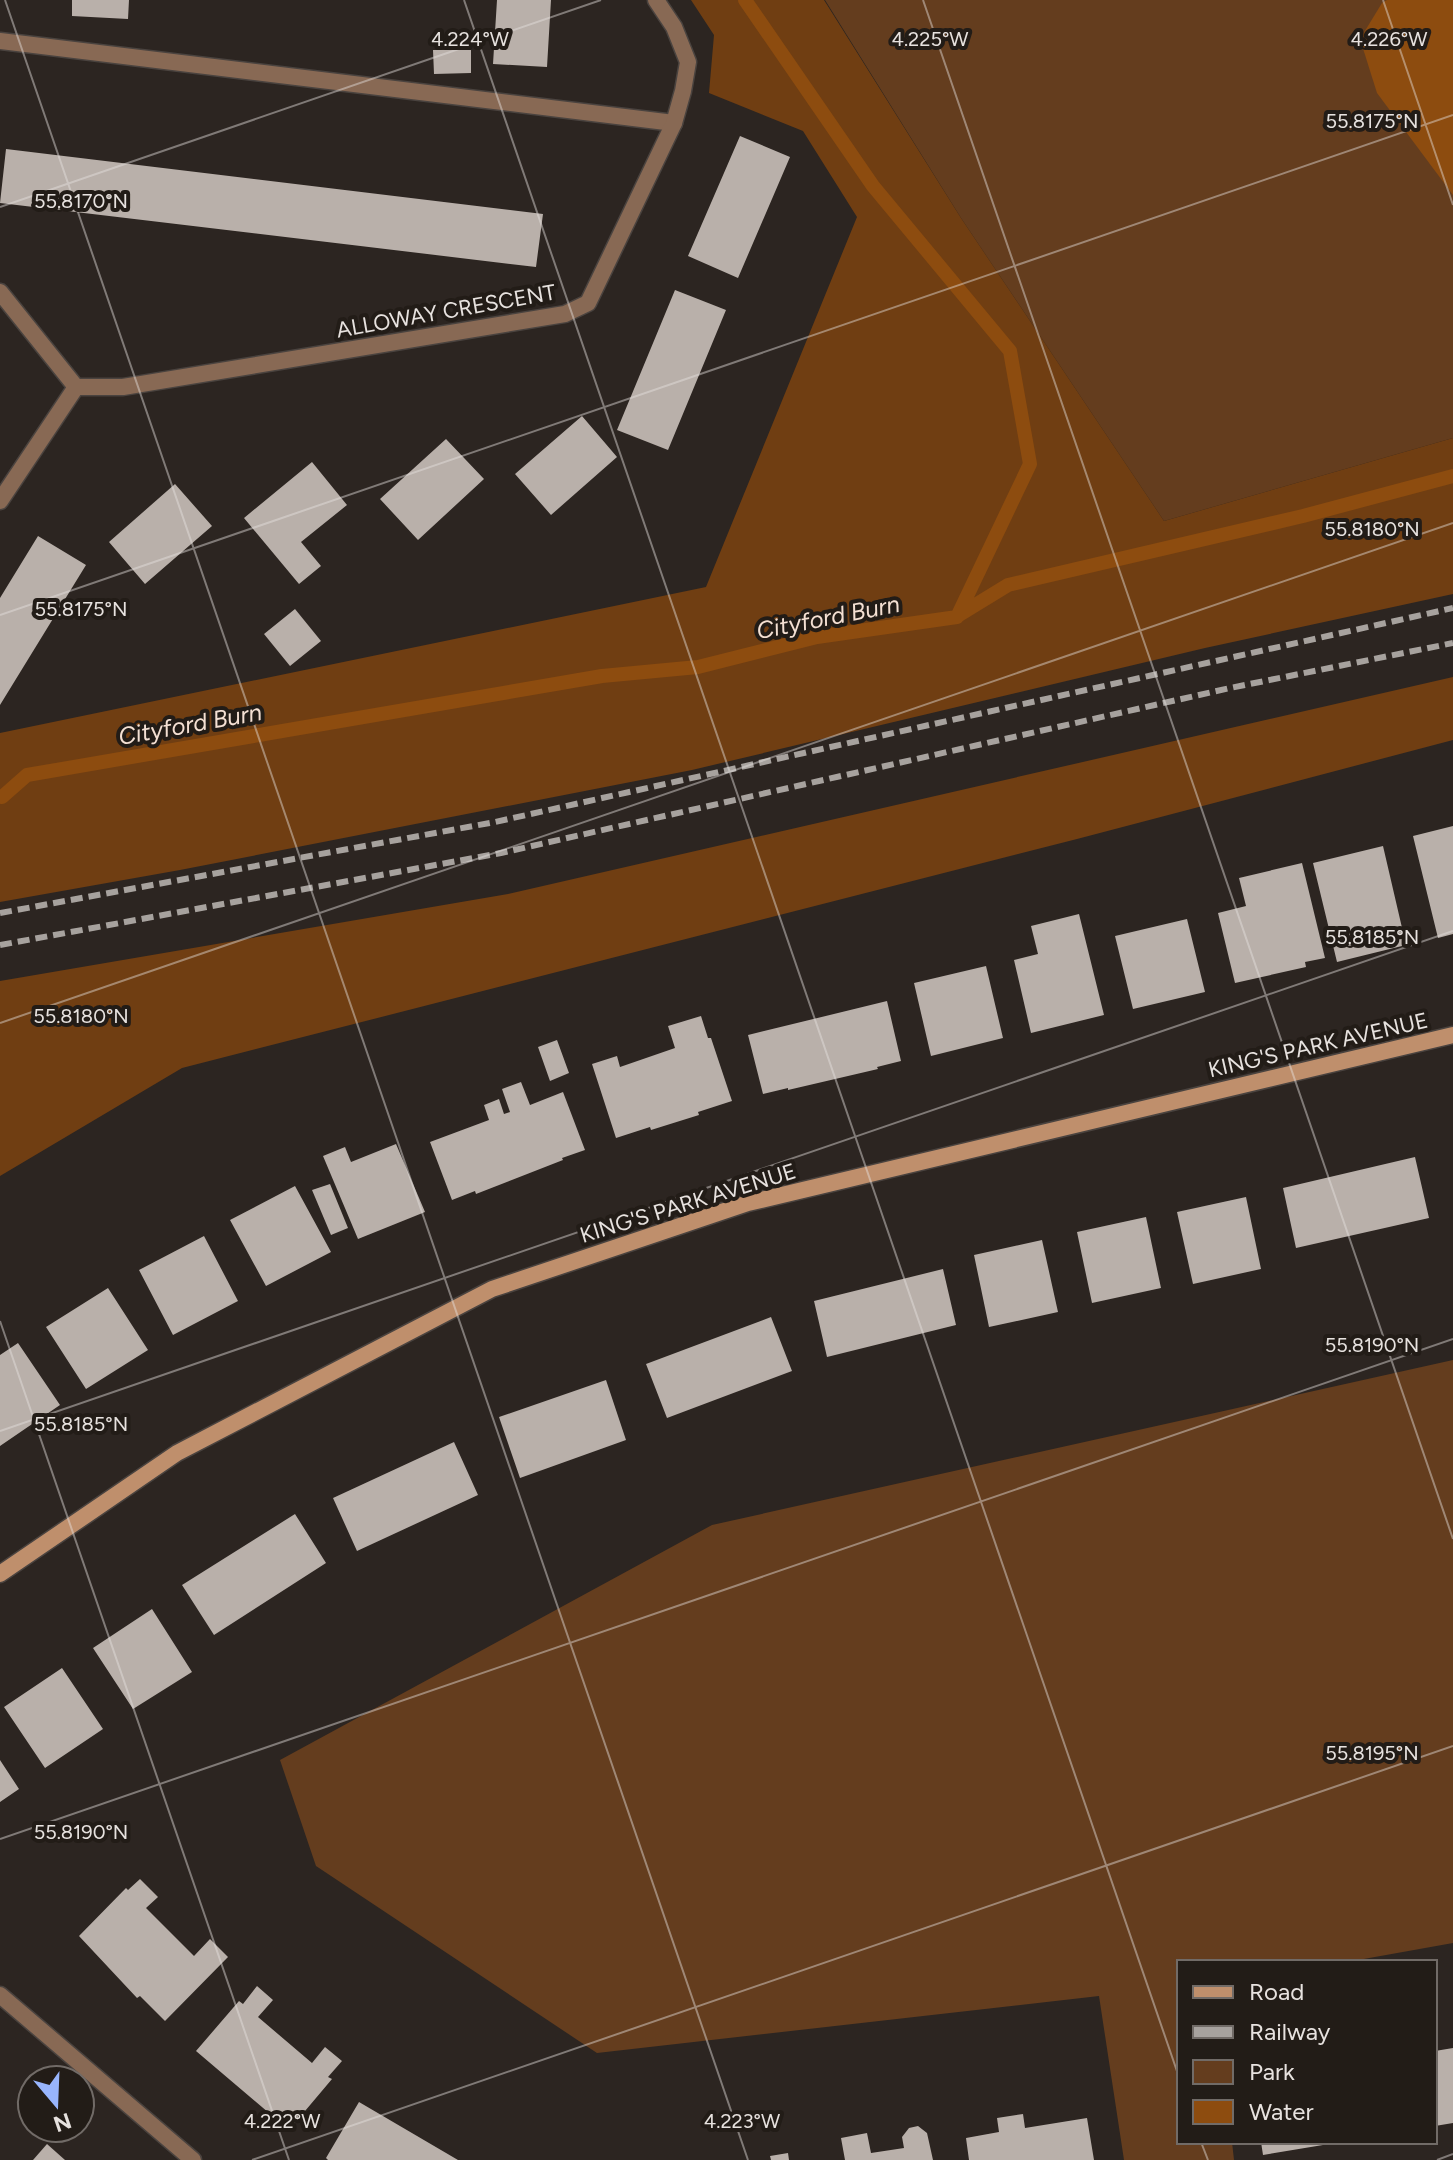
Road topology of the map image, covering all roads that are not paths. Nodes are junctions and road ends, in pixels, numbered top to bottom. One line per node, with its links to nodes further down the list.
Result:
1 (656, 0): 3 (street, ALLOWAY CRESCENT)
2 (0, 41): 3 (street)
3 (674, 123): 5 (street, ALLOWAY CRESCENT)
4 (0, 292): 5 (street)
5 (76, 387): 6 (street)
6 (0, 501)
7 (1453, 1035): 8 (main road, KING'S PARK AVENUE)
8 (0, 1574)
9 (0, 1995): 10 (street)
10 (193, 2160)

